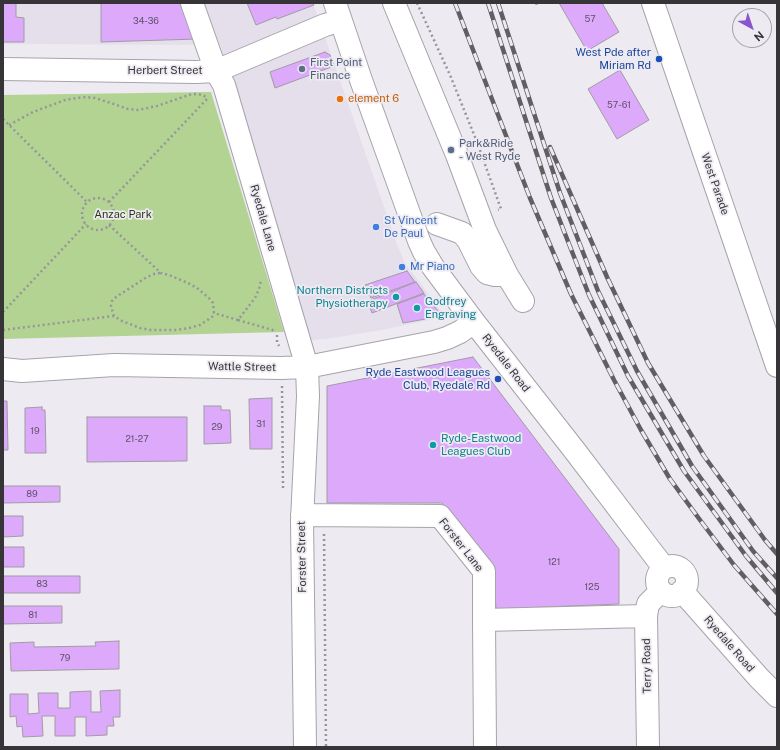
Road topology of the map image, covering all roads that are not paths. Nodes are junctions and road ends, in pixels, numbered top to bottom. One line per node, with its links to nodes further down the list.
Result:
1 (192, 3): 6 (street, Ryedale Lane)
2 (394, 3): 7 (street)
3 (653, 3): 13 (street, West Parade)
4 (338, 12): 6 (street, Herbert Street); 9 (street, Ryedale Road)
5 (3, 69): 6 (street, Herbert Street)
6 (220, 78): 14 (street, Ryedale Lane)
7 (479, 213): 8 (street); 10 (street)
8 (437, 224): 9 (street); 10 (street)
9 (416, 232): 12 (street, Ryedale Road)
10 (507, 275): 11 (street)
11 (523, 301)
12 (474, 322): 14 (street, Wattle Street); 17 (street, Ryedale Road)
13 (777, 366)
14 (306, 367): 15 (street, Wattle Street); 16 (street, Forster Street)
15 (3, 369)
16 (302, 515): 21 (street, Forster Lane); 23 (street, Forster Street)
17 (664, 568): 18 (street); 19 (street)
18 (661, 591): 19 (street); 20 (street, Terry Road)
19 (682, 591): 22 (street, Ryedale Road)
20 (646, 616): 21 (street); 25 (street, Terry Road)
21 (484, 620): 24 (street)
22 (777, 696)
23 (305, 747)
24 (485, 747)
25 (648, 747)

